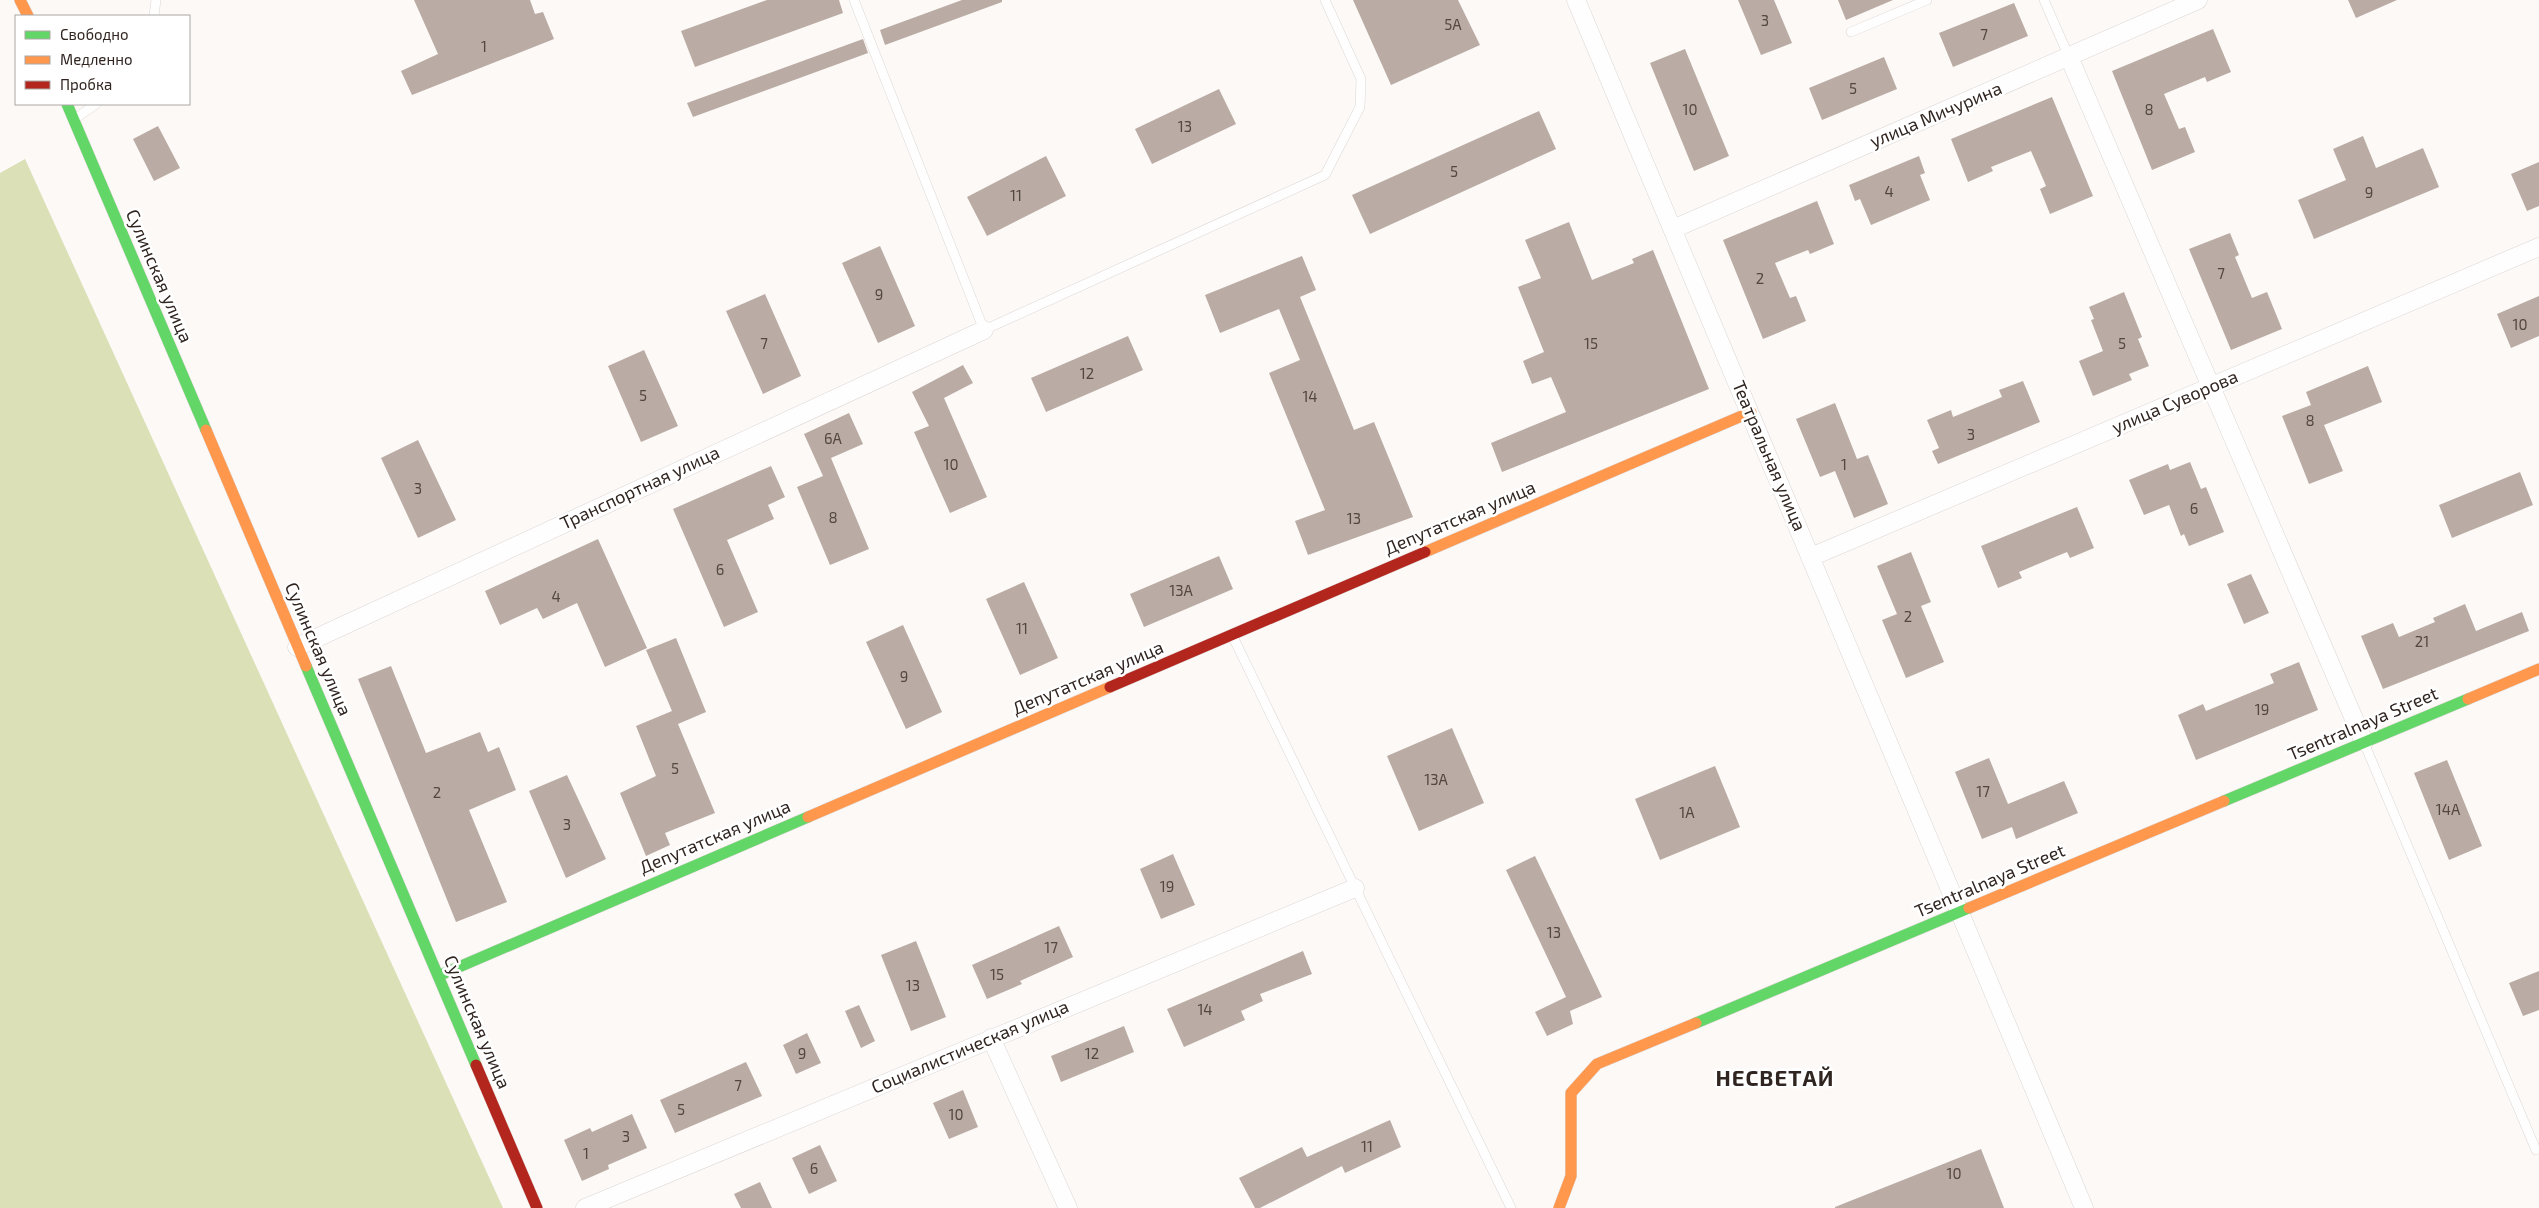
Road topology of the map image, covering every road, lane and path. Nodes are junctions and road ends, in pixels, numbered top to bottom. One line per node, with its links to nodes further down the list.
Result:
1 (20, 0): 9 (main road)
2 (156, 0): 10 (lane)
3 (854, 0): 18 (lane)
4 (1325, 0): 18 (lane)
5 (1576, 0): 16 (street, Театральная улица)
6 (1927, 0): 11 (lane)
7 (2044, 0): 12 (lane)
8 (2198, 0): 12 (street, улица Мичурина)
9 (28, 15)
10 (154, 15)
11 (1851, 32)
12 (2069, 57): 16 (street, улица Мичурина); 19 (street)
13 (67, 105): 15 (main road, Сулинская улица)
14 (95, 105): 15 (lane)
15 (74, 120): 23 (main road, Сулинская улица)
16 (1673, 229): 20 (street, Театральная улица)
17 (2539, 247): 19 (street, улица Суворова)
18 (984, 330): 23 (street, Транспортная улица)
19 (2211, 387): 21 (street, улица Суворова); 25 (street)
20 (1751, 412): 21 (street, Театральная улица); 22 (main road, Депутатская улица)
21 (1811, 557): 27 (street, Театральная улица)
22 (1232, 635): 26 (lane); 28 (main road, Депутатская улица)
23 (297, 647): 28 (main road, Сулинская улица)
24 (2539, 669): 25 (main road, Tsentralnaya Street)
25 (2364, 742): 27 (main road, Tsentralnaya Street); 30 (lane)
26 (1355, 888): 29 (street, Социалистическая улица); 34 (lane)
27 (1960, 912): 35 (main road, Tsentralnaya Street); 36 (street, Театральная улица)
28 (438, 976): 31 (main road, Сулинская улица)
29 (991, 1038): 32 (street, Социалистическая улица); 33 (street)
30 (2536, 1150)
31 (537, 1208)
32 (586, 1208)
33 (1068, 1208)
34 (1512, 1208)
35 (1559, 1208)
36 (2084, 1208)

